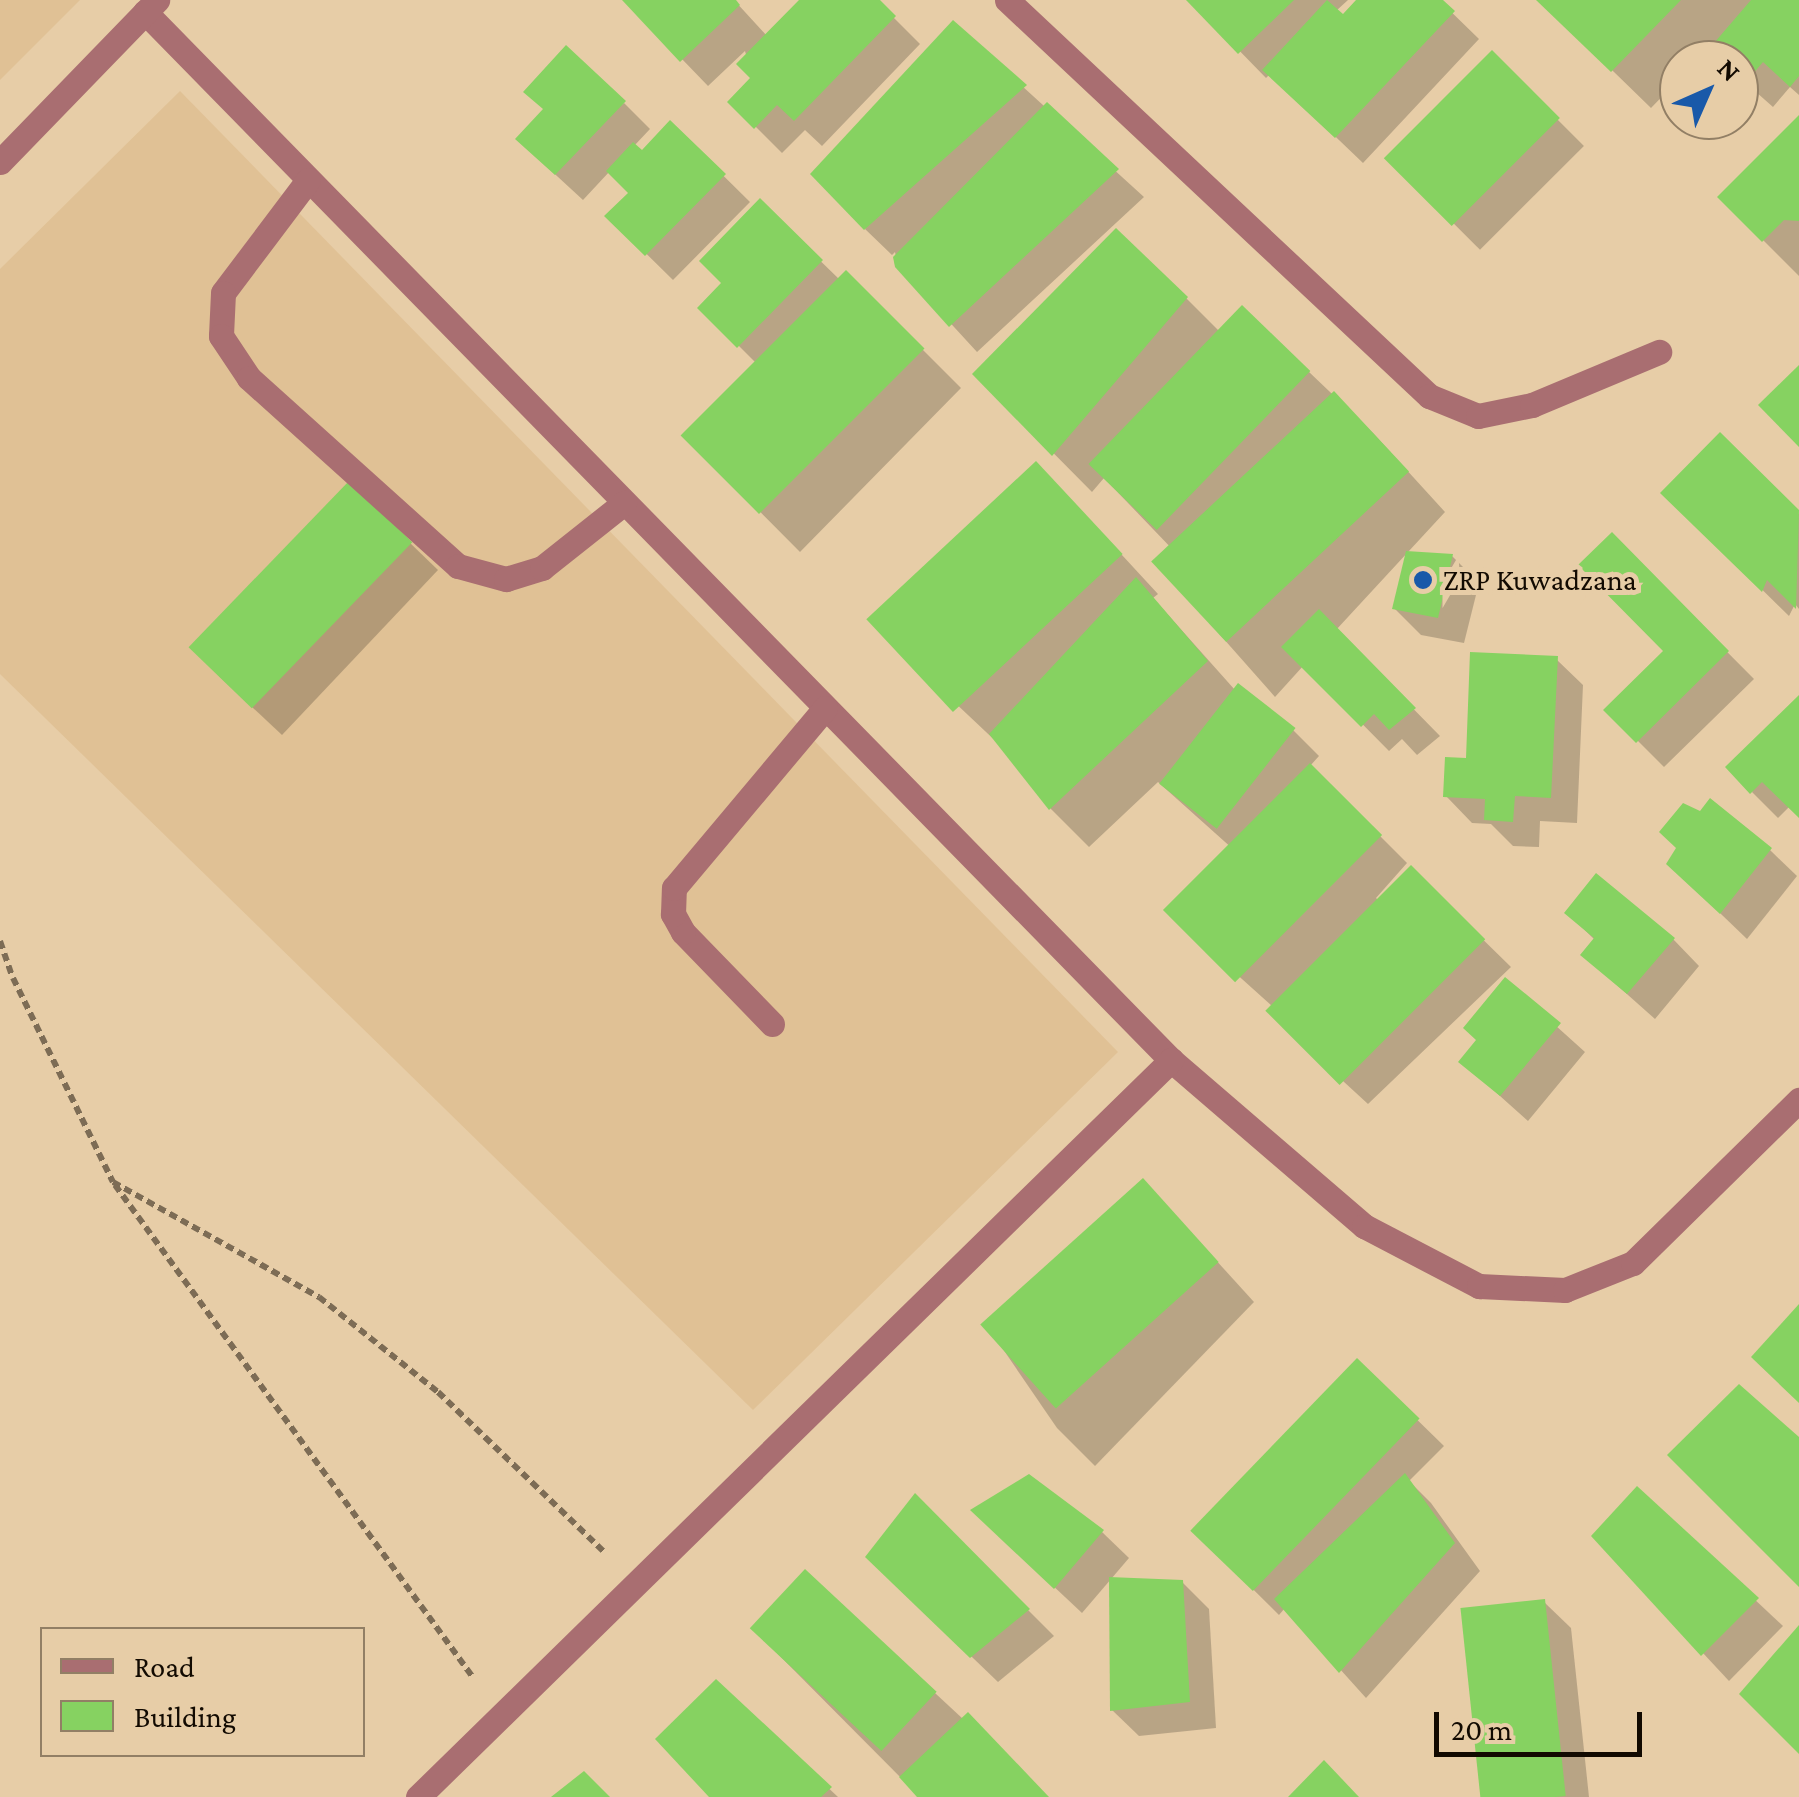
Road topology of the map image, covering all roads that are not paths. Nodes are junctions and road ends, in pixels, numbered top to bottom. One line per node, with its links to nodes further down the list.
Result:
1 (1007, 0): 5 (street)
2 (151, 6): 3 (street); 4 (street)
3 (0, 162)
4 (308, 180): 6 (street); 6 (street)
5 (1659, 352)
6 (624, 502): 7 (street)
7 (825, 708): 8 (street); 9 (street)
8 (772, 1024)
9 (1171, 1060): 10 (street); 11 (street)
10 (1799, 1100)
11 (418, 1797)

